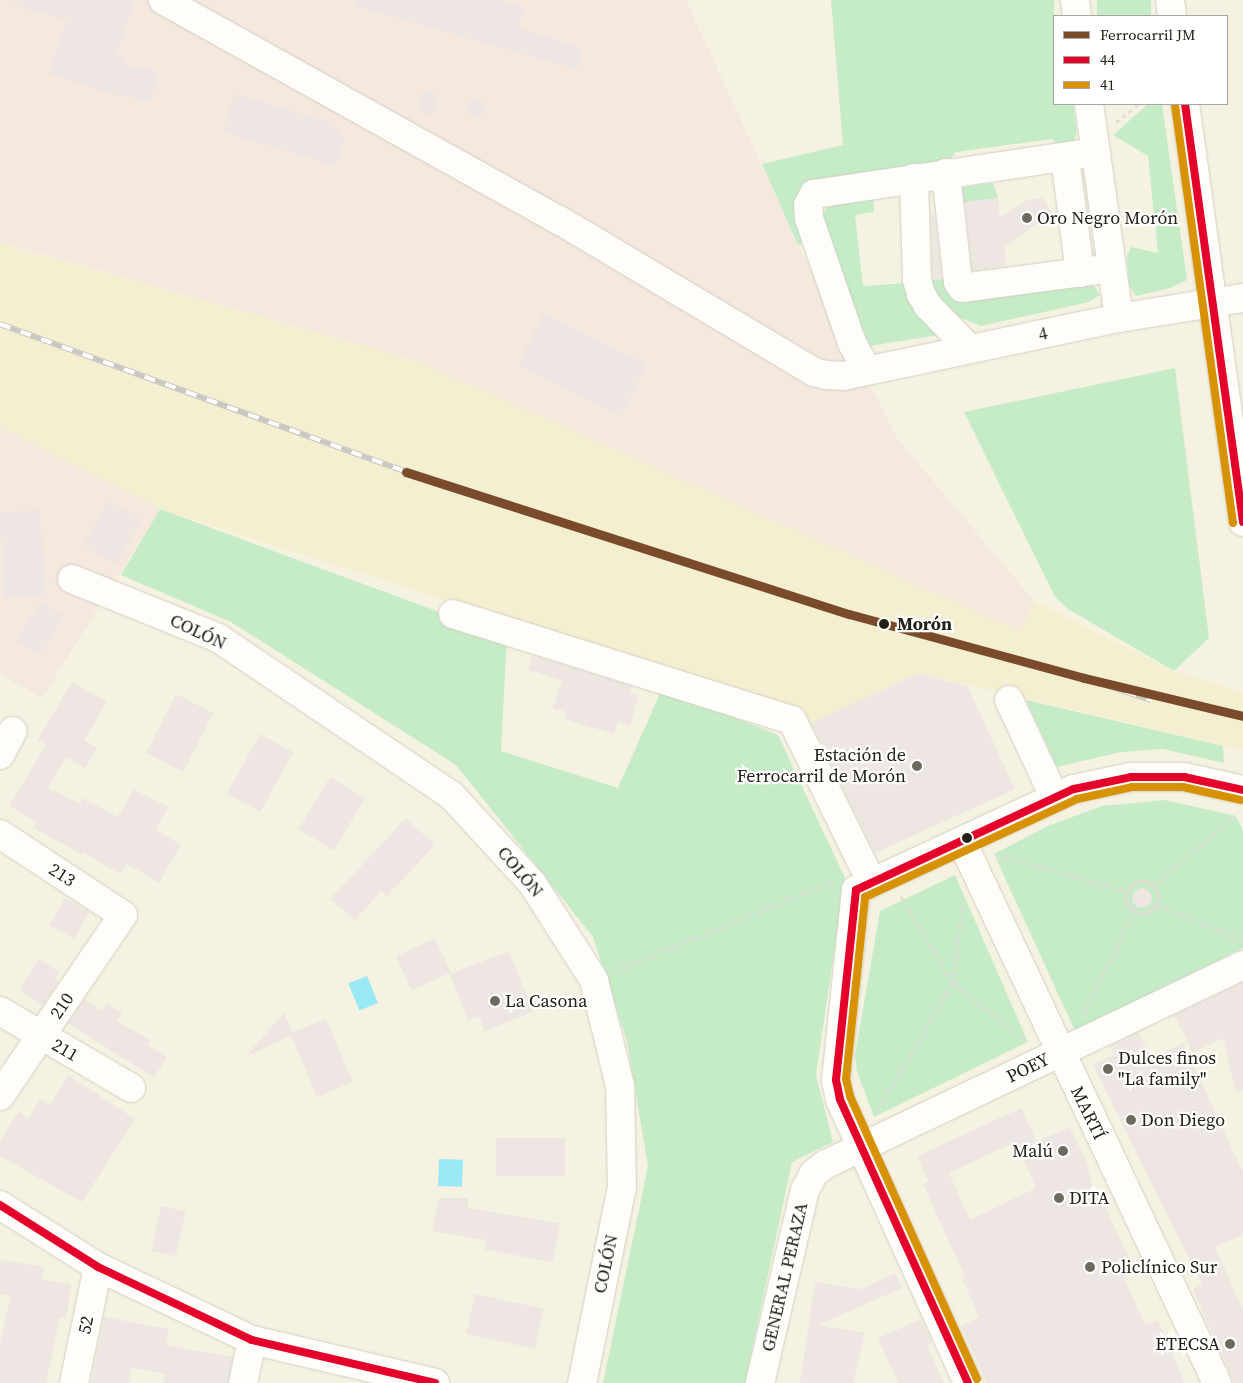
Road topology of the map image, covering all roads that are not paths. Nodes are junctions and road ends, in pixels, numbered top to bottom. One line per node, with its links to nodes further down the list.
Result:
1 (163, 0): 18 (street, 4)
2 (1075, 0): 4 (street)
3 (1170, 0): 5 (street)
4 (1078, 15)
5 (1172, 15)
6 (1089, 105): 8 (street)
7 (1185, 105): 15 (street)
8 (1096, 152): 9 (street); 12 (street)
9 (1065, 157): 10 (street); 13 (street)
10 (946, 173): 11 (street); 13 (street)
11 (914, 178): 17 (street); 18 (street)
12 (1112, 268): 13 (street); 16 (street)
13 (1080, 273)
14 (1243, 298): 15 (street, 4)
15 (1214, 302): 16 (street, 4); 19 (street)
16 (1119, 318): 17 (street, 4)
17 (970, 349): 18 (street, 4)
18 (855, 373)
19 (1243, 522)
20 (72, 579): 45 (street, COLÓN)
21 (453, 614): 29 (street)
22 (1009, 700): 26 (street)
23 (13, 731): 24 (street)
24 (0, 754)
25 (1243, 790): 26 (street)
26 (1055, 798): 28 (street)
27 (0, 834): 30 (street, 213)
28 (962, 842): 29 (street); 34 (street, MARTÍ)
29 (876, 875): 37 (street)
30 (123, 915): 33 (street, 210)
31 (1243, 965): 34 (street, POEY)
32 (0, 1011): 33 (street, 211)
33 (41, 1036): 35 (street, 211); 36 (street, 210)
34 (1059, 1053): 37 (street, POEY); 48 (street, MARTÍ)
35 (132, 1088)
36 (0, 1096)
37 (863, 1147): 38 (street, POEY); 47 (street)
38 (814, 1173): 46 (street, GENERAL PERAZA)
39 (0, 1205): 40 (street)
40 (98, 1267): 41 (street); 42 (street, 52)
41 (252, 1340): 43 (street); 44 (street)
42 (74, 1383)
43 (243, 1383)
44 (435, 1383)
45 (582, 1383)
46 (760, 1383)
47 (968, 1383)
48 (1217, 1383)

